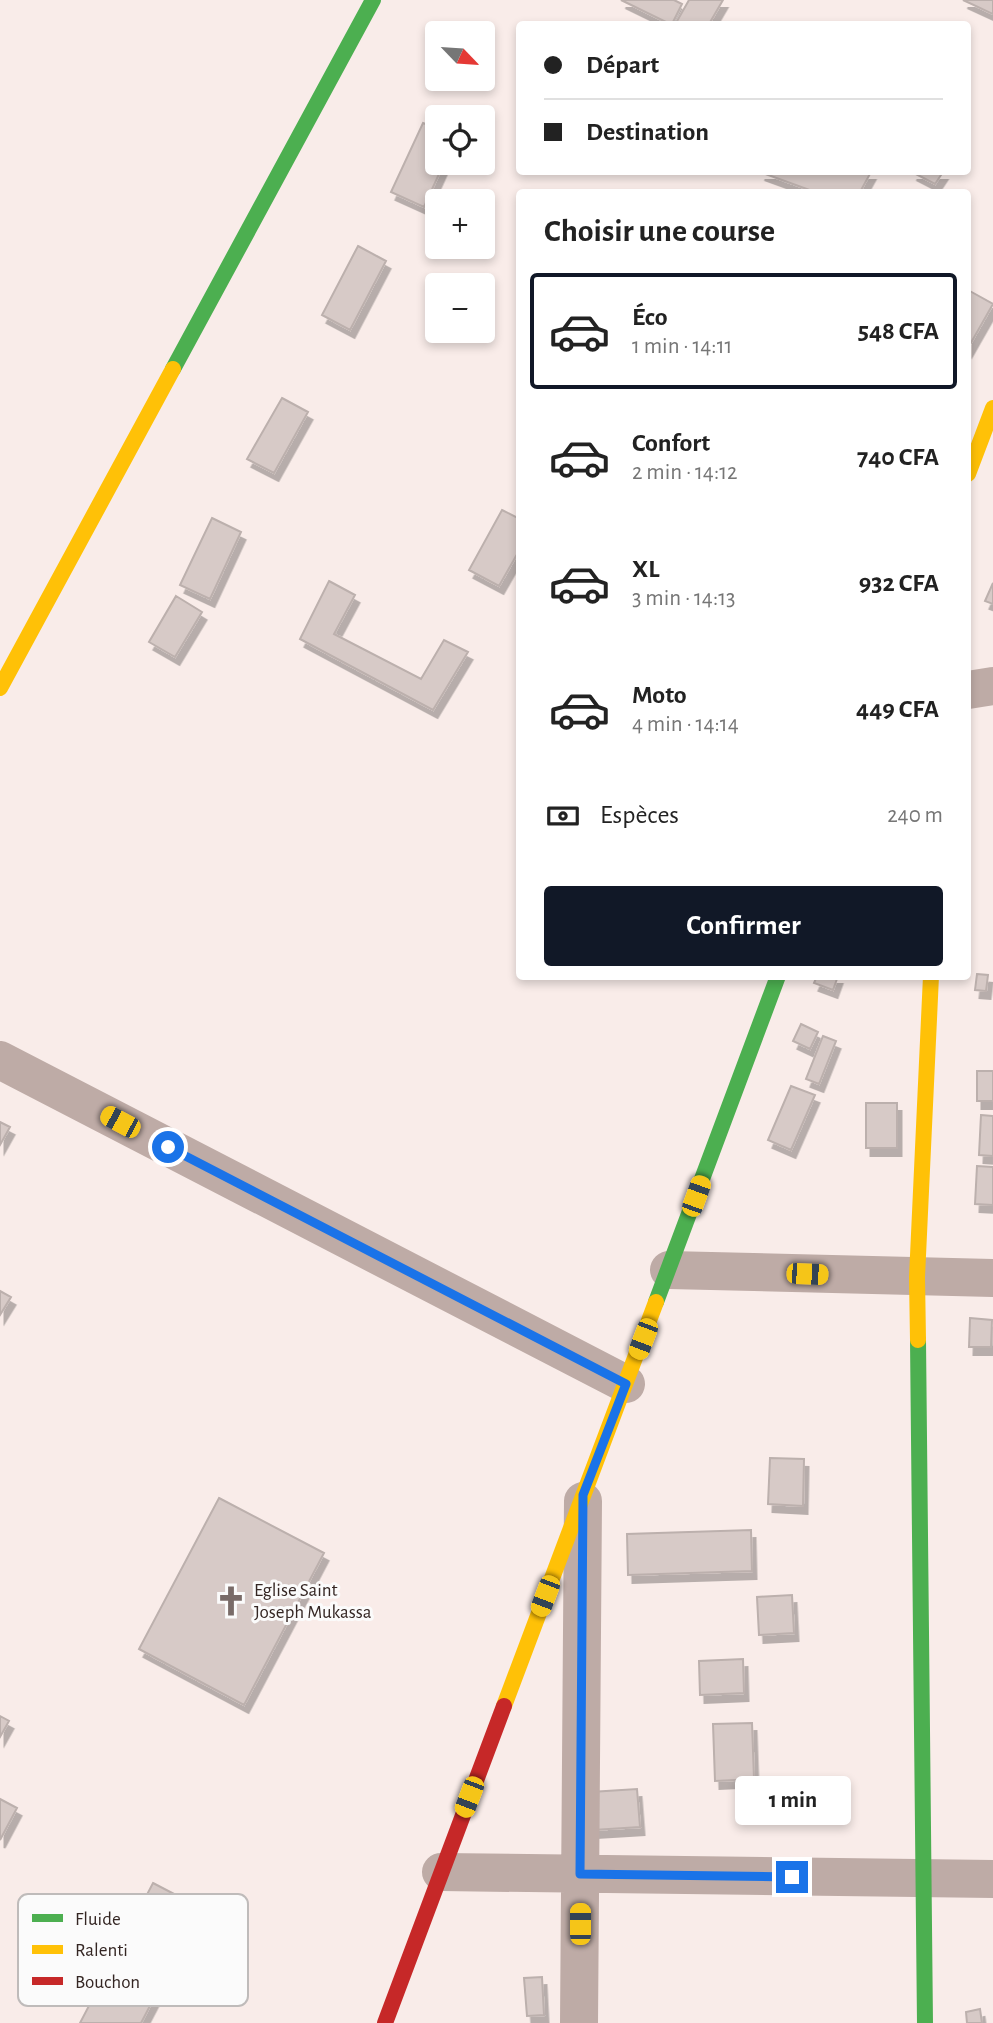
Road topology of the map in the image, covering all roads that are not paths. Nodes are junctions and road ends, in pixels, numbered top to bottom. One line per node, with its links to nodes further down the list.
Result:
1 (373, 0): 5 (street)
2 (993, 408): 3 (street)
3 (971, 466)
4 (993, 685): 6 (street)
5 (0, 688)
6 (971, 689)
7 (777, 980): 10 (street)
8 (931, 980): 11 (street)
9 (0, 1060): 13 (street)
10 (669, 1270): 11 (street); 13 (street)
11 (917, 1277): 12 (street); 17 (street)
12 (993, 1279)
13 (626, 1384): 14 (street)
14 (583, 1495): 15 (street); 16 (street)
15 (441, 1872): 16 (street); 19 (street)
16 (580, 1874): 17 (street); 20 (street)
17 (924, 1878): 18 (street); 21 (street)
18 (993, 1879)
19 (385, 2023)
20 (579, 2023)
21 (925, 2023)

